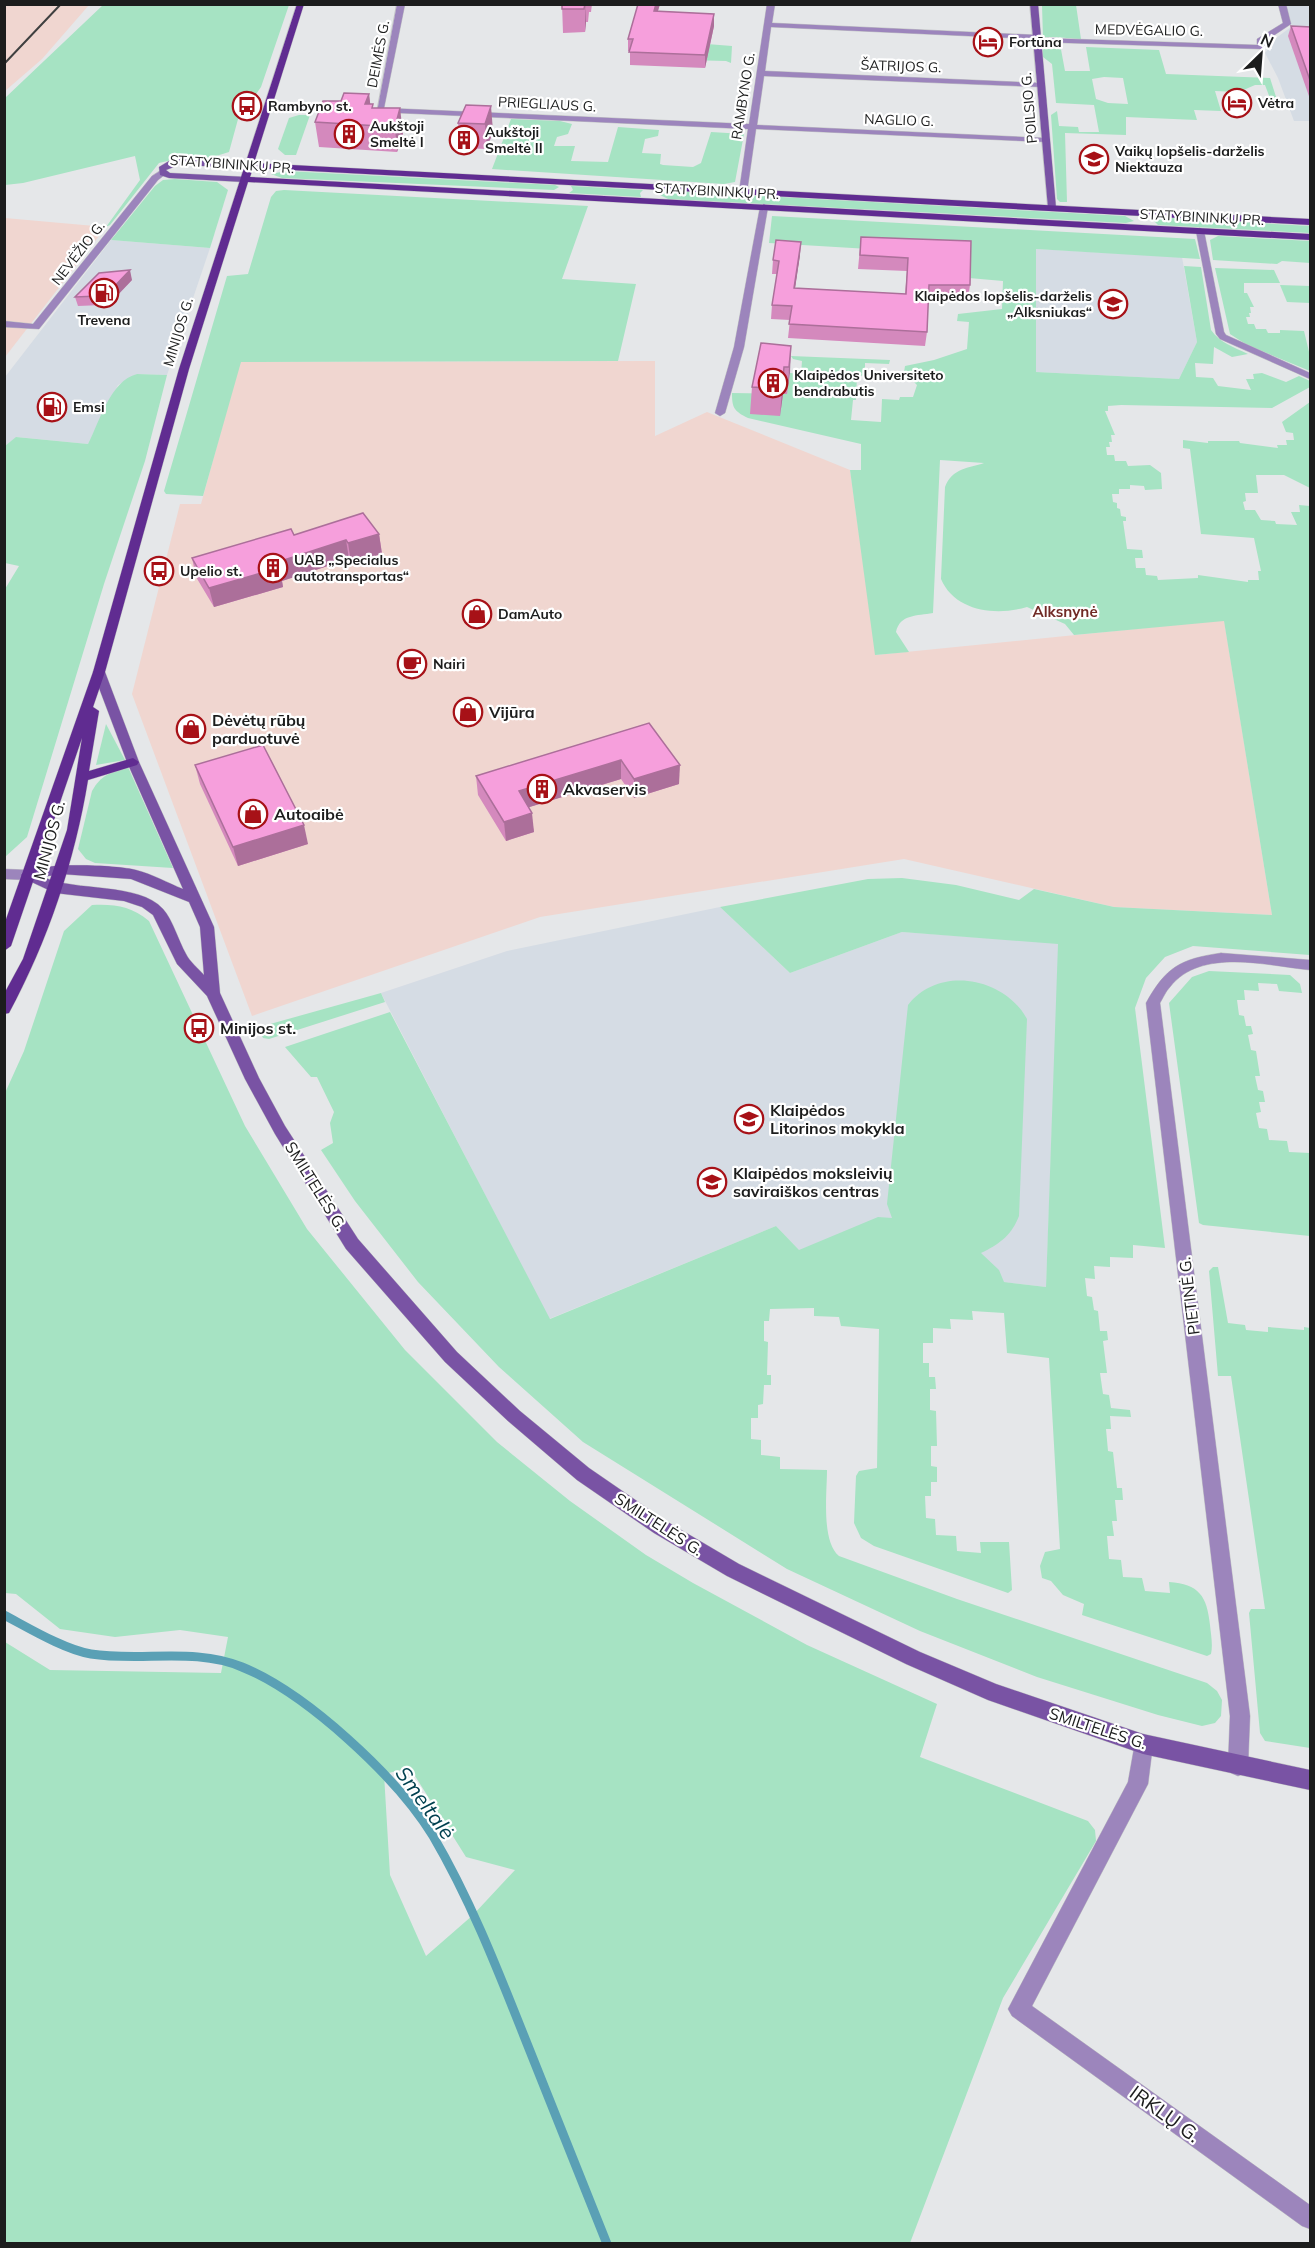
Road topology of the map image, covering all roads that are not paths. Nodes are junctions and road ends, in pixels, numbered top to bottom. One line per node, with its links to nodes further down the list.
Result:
1 (301, 4): 10 (main road, MINIJOS G.)
2 (401, 4): 13 (street, DEIMĖS G.)
3 (771, 4): 6 (street, RAMBYNO G.)
4 (1035, 4): 7 (street, POILSIO G.)
5 (1282, 4): 7 (street, MEDVĖGALIO G.)
6 (768, 25): 7 (street, MEDVĖGALIO G.); 8 (street, RAMBYNO G.)
7 (1037, 38): 9 (street, POILSIO G.)
8 (760, 74): 9 (street, ŠATRIJOS G.); 14 (street, RAMBYNO G.)
9 (1041, 85): 15 (street, POILSIO G.)
10 (268, 109): 11 (street); 16 (main road, MINIJOS G.)
11 (345, 109)
12 (369, 110): 13 (street, PRIEGLIAUS G.)
13 (380, 110): 14 (street, PRIEGLIAUS G.)
14 (752, 128): 15 (street, NAGLIO G.); 21 (street, RAMBYNO G.)
15 (1046, 140): 25 (street, POILSIO G.)
16 (248, 165): 17 (street, STATYBININKŲ PR.); 18 (main road, MINIJOS G.); 19 (main road, STATYBININKŲ PR.)
17 (163, 173): 18 (street, STATYBININKŲ PR.); 31 (street, NEVĖŽIO G.)
18 (244, 178): 22 (main road, STATYBININKŲ PR.); 34 (main road, MINIJOS G.)
19 (564, 183): 20 (main road, STATYBININKŲ PR.); 22 (main road)
20 (661, 188): 21 (main road, STATYBININKŲ PR.); 23 (main road)
21 (743, 192): 25 (main road, STATYBININKŲ PR.)
22 (557, 196): 23 (main road, STATYBININKŲ PR.)
23 (657, 202): 24 (main road, STATYBININKŲ PR.)
24 (764, 207): 28 (main road, STATYBININKŲ PR.); 33 (street)
25 (1052, 208): 26 (main road, STATYBININKŲ PR.)
26 (1143, 213): 27 (main road, STATYBININKŲ PR.); 28 (main road)
27 (1311, 222)
28 (1145, 227): 29 (main road, STATYBININKŲ PR.)
29 (1200, 231): 30 (main road, STATYBININKŲ PR.); 32 (street)
30 (1311, 237)
31 (4, 324)
32 (1311, 376)
33 (720, 413)
34 (99, 672): 35 (street); 36 (main road, MINIJOS G.); 39 (main road, MINIJOS G.)
35 (133, 762): 36 (main road); 41 (street)
36 (82, 777): 37 (main road, MINIJOS G.)
37 (61, 869): 39 (street); 40 (main road, MINIJOS G.); 41 (street)
38 (4, 874): 39 (street)
39 (28, 875): 40 (street); 42 (main road, MINIJOS G.)
40 (55, 888): 44 (street); 45 (main road, MINIJOS G.)
41 (192, 898): 44 (street)
42 (4, 946)
43 (1311, 965): 47 (street, PIETINĖ G.)
44 (213, 993): 46 (street, SMILTELĖS G.)
45 (4, 1009)
46 (1143, 1744): 47 (street, SMILTELĖS G.); 49 (street, IRKLŲ G.)
47 (1238, 1766): 48 (street, SMILTELĖS G.)
48 (1311, 1780)
49 (1311, 2218)

